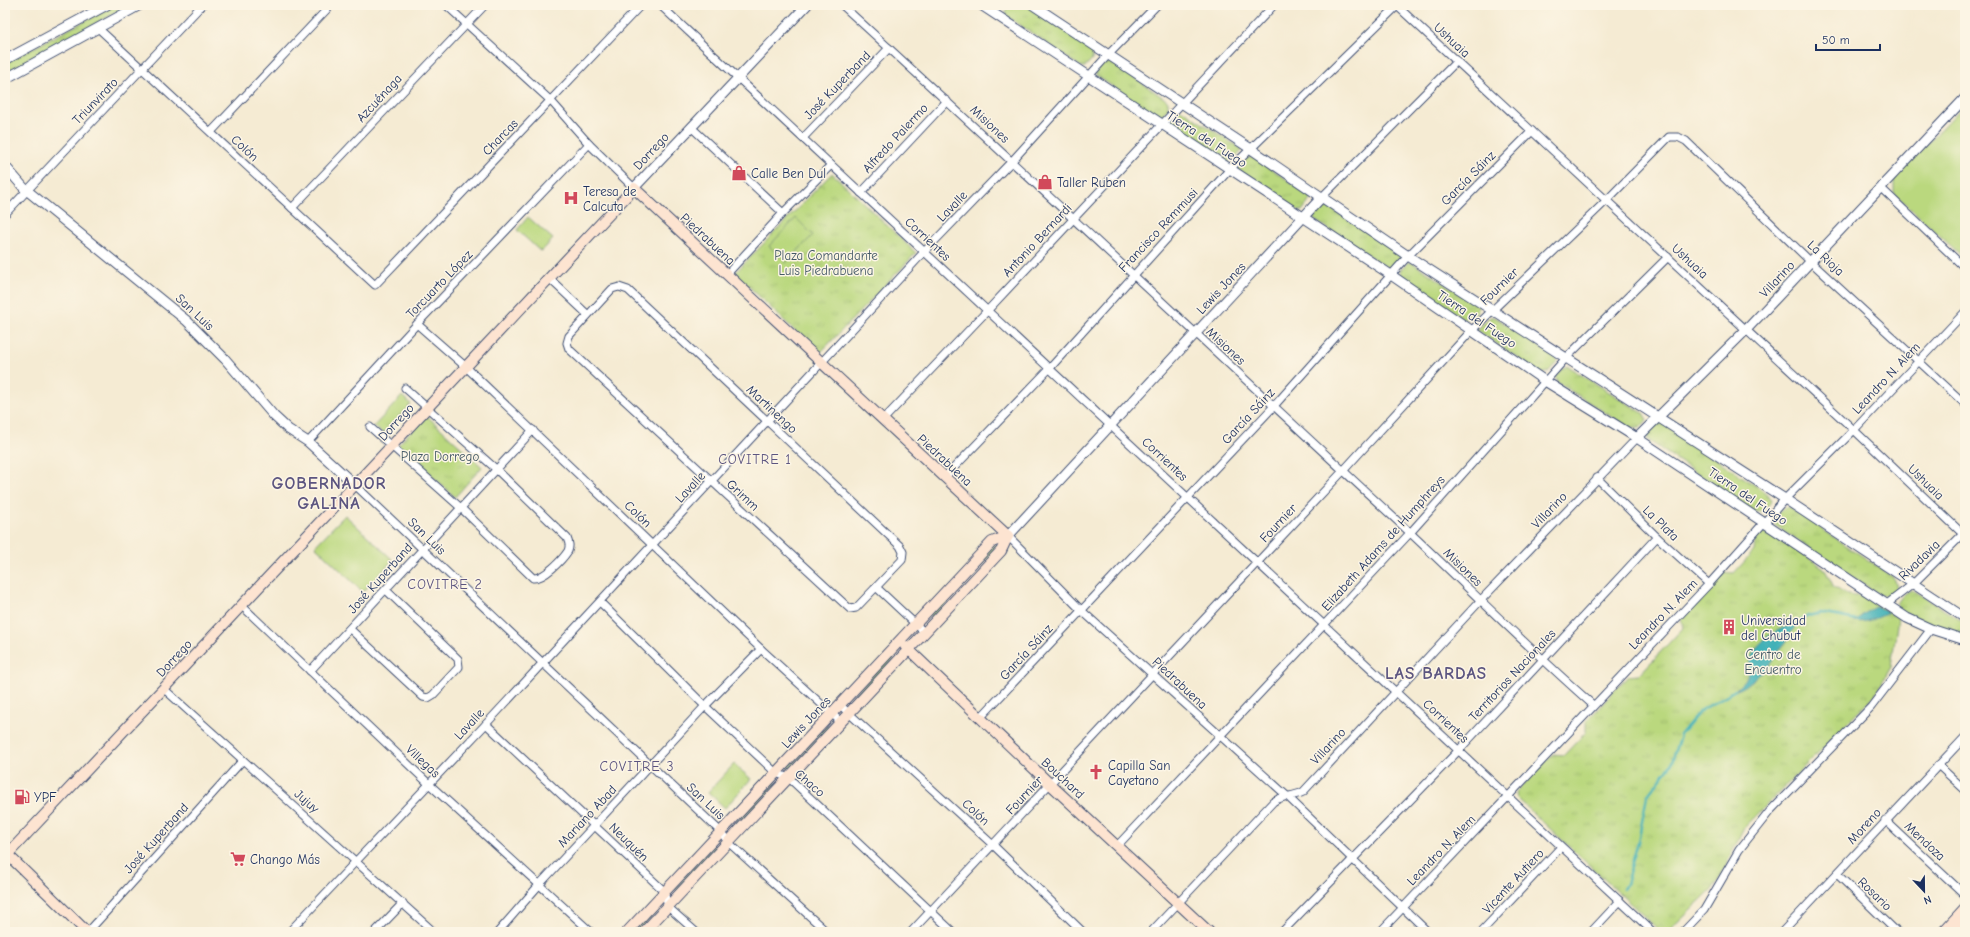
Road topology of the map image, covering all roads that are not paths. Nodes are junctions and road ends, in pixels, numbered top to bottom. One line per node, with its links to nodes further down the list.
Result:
1 (107, 5): 20 (street)
2 (140, 5): 17 (street)
3 (202, 5): 22 (street, Triunvirato)
4 (331, 5): 33 (street)
5 (446, 5): 16 (street, Piedrabuena)
6 (485, 5): 16 (street, Azcuénaga)
7 (642, 5): 27 (street, Charcas)
8 (660, 5): 24 (street, Corrientes)
9 (806, 5): 24 (street, Dorrego)
10 (842, 5): 18 (street, Misiones)
11 (982, 5): 25 (street, Tierra del Fuego)
12 (1033, 5): 19 (street, Tierra del Fuego)
13 (1274, 5): 29 (street, Antonio Bernardi)
14 (1396, 5): 21 (street, Ushuaia); 37 (street, Francisco Remmusi)
15 (1153, 7): 19 (street, Lavalle)
16 (467, 24): 27 (street, Piedrabuena); 48 (street, Azcuénaga)
17 (98, 28): 22 (street, Colón); 23 (street)
18 (889, 48): 28 (street, Misiones); 35 (street, José Kuperband)
19 (1108, 55): 25 (street, Lavalle); 29 (street, Tierra del Fuego)
20 (5, 60)
21 (1457, 61): 32 (street, Ushuaia); 46 (street, Lewis Jones)
22 (142, 69): 33 (street, Colón); 44 (street, Triunvirato)
23 (5, 78)
24 (739, 78): 31 (street, Dorrego); 35 (street, Corrientes)
25 (1089, 78): 30 (street, Tierra del Fuego); 38 (street, Lavalle)
26 (1965, 98): 43 (street, Villarino)
27 (551, 101): 36 (street, Piedrabuena); 62 (street, Charcas)
28 (947, 101): 38 (street, Misiones); 45 (street, Alfredo Palermo)
29 (1181, 104): 30 (street, Antonio Bernardi); 37 (street, Tierra del Fuego)
30 (1161, 125): 41 (street, Tierra del Fuego); 51 (street, Antonio Bernardi)
31 (691, 127): 42 (street, Dorrego); 49 (street)
32 (1532, 131): 47 (street, Ushuaia); 54 (street, García Sáinz)
33 (211, 132): 48 (street, Colón)
34 (1669, 137): 47 (street, Fournier); 56 (street, La Rioja)
35 (803, 138): 39 (street, Corrientes)
36 (589, 144): 42 (street, Piedrabuena); 67 (street, Torcuarto López)
37 (1251, 149): 41 (street, Francisco Remmusi); 46 (street, Tierra del Fuego)
38 (1012, 161): 51 (street, Misiones); 53 (street, Lavalle)
39 (831, 165): 45 (street, Corrientes); 49 (street)
40 (5, 166): 44 (street, San Luis)
41 (1230, 170): 52 (street, Tierra del Fuego); 60 (street, Francisco Remmusi)
42 (634, 188): 58 (main road, Piedrabuena); 61 (main road, Dorrego)
43 (1881, 188): 56 (street, Villarino); 57 (street)
44 (27, 190): 50 (street, Triunvirato); 89 (street, San Luis)
45 (861, 193): 53 (street, Corrientes)
46 (1321, 198): 52 (street, Lewis Jones); 54 (street, Tierra del Fuego)
47 (1607, 200): 55 (street, Ushuaia); 63 (street, Fournier)
48 (292, 208): 62 (street, Colón)
49 (783, 213): 58 (street)
50 (5, 214)
51 (1073, 219): 60 (street, Misiones); 64 (street, Antonio Bernardi)
52 (1303, 219): 59 (street, Tierra del Fuego); 70 (street, Lewis Jones)
53 (924, 252): 64 (street, Corrientes); 73 (street, Lavalle)
54 (1408, 256): 59 (street, García Sáinz); 63 (street, Tierra del Fuego)
55 (1668, 257): 68 (street, Ushuaia); 71 (street, Elizabeth Adams de Humphreys)
56 (1811, 262): 68 (street, Villarino); 72 (street, La Rioja)
57 (1965, 268)
58 (727, 274): 73 (main road, Piedrabuena)
59 (1391, 275): 69 (street, Tierra del Fuego); 79 (street, García Sáinz)
60 (1132, 276): 70 (street, Misiones); 75 (street, Francisco Remmusi)
61 (548, 278): 66 (street); 74 (main road, Dorrego)
62 (375, 285)
63 (1492, 309): 69 (street, Fournier); 71 (street, Tierra del Fuego)
64 (988, 310): 75 (street, Corrientes); 82 (street, Antonio Bernardi)
65 (1965, 312): 72 (street, Leandro N. Alem)
66 (588, 314): 83 (street, Martinengo); 95 (street, Grimm)
67 (417, 324): 74 (street, Colón); 89 (street, Torcuarto López)
68 (1746, 330): 81 (street, Villarino); 87 (street, Ushuaia)
69 (1471, 331): 76 (street, Tierra del Fuego); 92 (street, Fournier)
70 (1196, 335): 79 (street, Misiones); 84 (street, Lewis Jones)
71 (1566, 358): 76 (street, Elizabeth Adams de Humphreys); 81 (street, Tierra del Fuego)
72 (1919, 361): 78 (street, La Rioja); 87 (street, Leandro N. Alem)
73 (822, 362): 82 (main road, Piedrabuena); 83 (street, Lavalle)
74 (466, 367): 80 (main road, Dorrego); 86 (street, Colón)
75 (1050, 368): 84 (street, Corrientes); 93 (street, Francisco Remmusi)
76 (1545, 381): 88 (street, Tierra del Fuego); 101 (street, Elizabeth Adams de Humphreys)
77 (405, 388): 80 (street)
78 (1965, 404)
79 (1274, 406): 92 (street, Misiones); 97 (street, García Sáinz)
80 (428, 408): 90 (main road, Dorrego); 91 (street)
81 (1658, 416): 88 (street, Villarino); 98 (street, Tierra del Fuego)
82 (883, 420): 93 (main road, Piedrabuena)
83 (767, 421): 95 (street, Lavalle); 110 (street, Martinengo)
84 (1112, 425): 97 (street, Corrientes); 103 (street, Lewis Jones)
85 (370, 426): 90 (street)
86 (533, 430): 91 (street, José Kuperband); 105 (street, Colón)
87 (1854, 430): 98 (street, Leandro N. Alem); 102 (street, Ushuaia)
88 (1637, 438): 94 (street, Villarino); 100 (street, Tierra del Fuego)
89 (308, 442): 96 (street, San Luis)
90 (392, 446): 96 (main road, Dorrego); 99 (street)
91 (496, 469): 99 (street, José Kuperband); 99 (street)
92 (1343, 471): 101 (street, Misiones); 107 (street, Fournier)
93 (944, 478): 103 (main road, Piedrabuena)
94 (1597, 478): 104 (street, La Plata); 112 (street, Villarino)
95 (711, 482): 105 (street, Lavalle); 110 (street, Grimm)
96 (355, 485): 106 (street, San Luis); 115 (main road, Dorrego)
97 (1188, 497): 107 (street, Corrientes); 116 (street, García Sáinz)
98 (1785, 499): 100 (street, Leandro N. Alem); 109 (street, Tierra del Fuego)
99 (461, 508): 106 (street, José Kuperband)
100 (1763, 522): 108 (street, Leandro N. Alem); 114 (street, Tierra del Fuego)
101 (1410, 533): 112 (street, Misiones); 119 (street, Elizabeth Adams de Humphreys)
102 (1964, 534): 109 (street, Rivadavia)
103 (1008, 536): 116 (street, Piedrabuena); 118 (main road, Lewis Jones); 122 (main road, Lewis Jones)
104 (1657, 537): 108 (street, La Plata); 127 (street, Territorios Nacionales)
105 (653, 544): 113 (street, Lavalle); 125 (street, Colón)
106 (422, 550): 111 (street, José Kuperband); 128 (street, San Luis)
107 (1258, 562): 119 (street, Corrientes); 130 (street, Fournier)
108 (1709, 584): 134 (street, Leandro N. Alem)
109 (1913, 584): 114 (street, Rivadavia); 117 (street, Tierra del Fuego)
110 (876, 587): 118 (street)
111 (386, 590): 120 (street, José Kuperband); 120 (street)
112 (1480, 601): 127 (street, Misiones); 132 (street, Villarino)
113 (600, 602): 128 (street, Lavalle); 135 (street, Chaco)
114 (1887, 604): 121 (street, Tierra del Fuego)
115 (241, 605): 129 (street, Villegas); 131 (main road, Dorrego)
116 (1081, 610): 130 (street, Piedrabuena); 138 (street, García Sáinz)
117 (1965, 618)
118 (915, 624): 122 (street); 124 (main road, Lewis Jones)
119 (1325, 624): 132 (street, Corrientes); 141 (street, Elizabeth Adams de Humphreys)
120 (350, 629): 129 (street, José Kuperband)
121 (1931, 629): 123 (street, Tierra del Fuego); 198 (street)
122 (924, 632): 126 (main road, Lewis Jones)
123 (1965, 640)
124 (900, 642): 126 (main road, Bouchard); 133 (main road, Lewis Jones)
125 (761, 649): 135 (street, Mariano Abad); 137 (street, Colón)
126 (909, 650): 136 (main road, Lewis Jones); 138 (main road, Bouchard)
127 (1542, 660): 134 (street, Misiones); 143 (street, Territorios Nacionales)
128 (542, 664): 140 (street, Lavalle); 145 (street, San Luis)
129 (310, 671): 149 (street, Villegas)
130 (1153, 675): 141 (street, Piedrabuena); 150 (street, Fournier)
131 (163, 688): 144 (street, Jujuy); 161 (main road, Dorrego)
132 (1397, 691): 143 (street, Corrientes); 152 (street, Villarino)
133 (840, 705): 136 (street, Colón); 137 (main road, Lewis Jones)
134 (1593, 705): 153 (street, Leandro N. Alem)
135 (705, 706): 145 (street, Mariano Abad); 147 (street, Chaco)
136 (850, 713): 139 (main road, Lewis Jones); 158 (street, Colón)
137 (831, 715): 139 (street, Colón); 147 (main road, Lewis Jones)
138 (981, 717): 150 (main road, Bouchard)
139 (841, 722): 148 (main road, Lewis Jones)
140 (486, 724): 149 (street, Lavalle); 155 (street, Neuquén)
141 (1219, 737): 152 (street, Piedrabuena); 159 (street, Elizabeth Adams de Humphreys)
142 (1965, 737): 146 (street, Moreno)
143 (1459, 750): 153 (street, Corrientes); 163 (street, Territorios Nacionales)
144 (243, 760): 162 (street, Jujuy); 177 (street, José Kuperband)
145 (650, 766): 155 (street, Mariano Abad); 156 (street, San Luis)
146 (1938, 766): 151 (street); 154 (street, Moreno)
147 (776, 773): 148 (street, Chaco); 156 (main road, Lewis Jones)
148 (789, 778): 157 (main road, Lewis Jones); 174 (street, Chaco)
149 (429, 784): 162 (street, Lavalle); 165 (street, Villegas)
150 (1050, 784): 158 (street, Fournier); 159 (main road, Bouchard)
151 (1965, 790)
152 (1287, 796): 163 (street, Piedrabuena); 170 (street, Villarino)
153 (1508, 796): 160 (street, Corrientes); 172 (street, Leandro N. Alem)
154 (1886, 820): 164 (street, Moreno); 167 (street, Mendoza)
155 (595, 826): 165 (street, Mariano Abad); 166 (street, Neuquén)
156 (721, 832): 157 (street, San Luis); 166 (main road, Lewis Jones)
157 (728, 842): 171 (main road, Lewis Jones); 186 (street, San Luis)
158 (994, 845): 174 (street, Fournier); 189 (street, Colón)
159 (1117, 846): 170 (main road, Bouchard)
160 (1561, 847): 168 (street, Corrientes); 195 (street, Vicente Autiero)
161 (6, 855): 177 (main road)
162 (356, 860): 169 (street, Jujuy); 178 (street, Lavalle)
163 (1353, 860): 172 (street, Piedrabuena); 192 (street, Territorios Nacionales)
164 (1837, 874): 176 (street, Moreno); 199 (street, Rosario)
165 (539, 885): 181 (street, Mariano Abad); 182 (street, Villegas)
166 (664, 891): 171 (street); 183 (main road, Lewis Jones)
167 (1965, 895)
168 (1620, 901): 196 (street); 197 (street, Corrientes)
169 (403, 903): 179 (street); 180 (street, Jujuy)
170 (1178, 903): 190 (street, Villarino); 191 (main road, Bouchard)
171 (668, 907): 184 (main road, Lewis Jones); 185 (street)
172 (1402, 908): 193 (street, Leandro N. Alem); 194 (street, Piedrabuena)
173 (1965, 908): 200 (main road)
174 (930, 911): 187 (street, Fournier); 188 (street, Chaco)
175 (1965, 921): 201 (main road)
176 (1784, 931)
177 (87, 932)
178 (289, 932)
179 (375, 932)
180 (434, 932)
181 (498, 932)
182 (591, 932)
183 (627, 932)
184 (644, 932)
185 (696, 932)
186 (827, 932)
187 (911, 932)
188 (953, 932)
189 (1083, 932)
190 (1151, 932)
191 (1209, 932)
192 (1282, 932)
193 (1380, 932)
194 (1428, 932)
195 (1481, 932)
196 (1591, 932)
197 (1653, 932)
198 (1683, 932)
199 (1897, 932)
200 (1943, 932)
201 (1955, 932)

